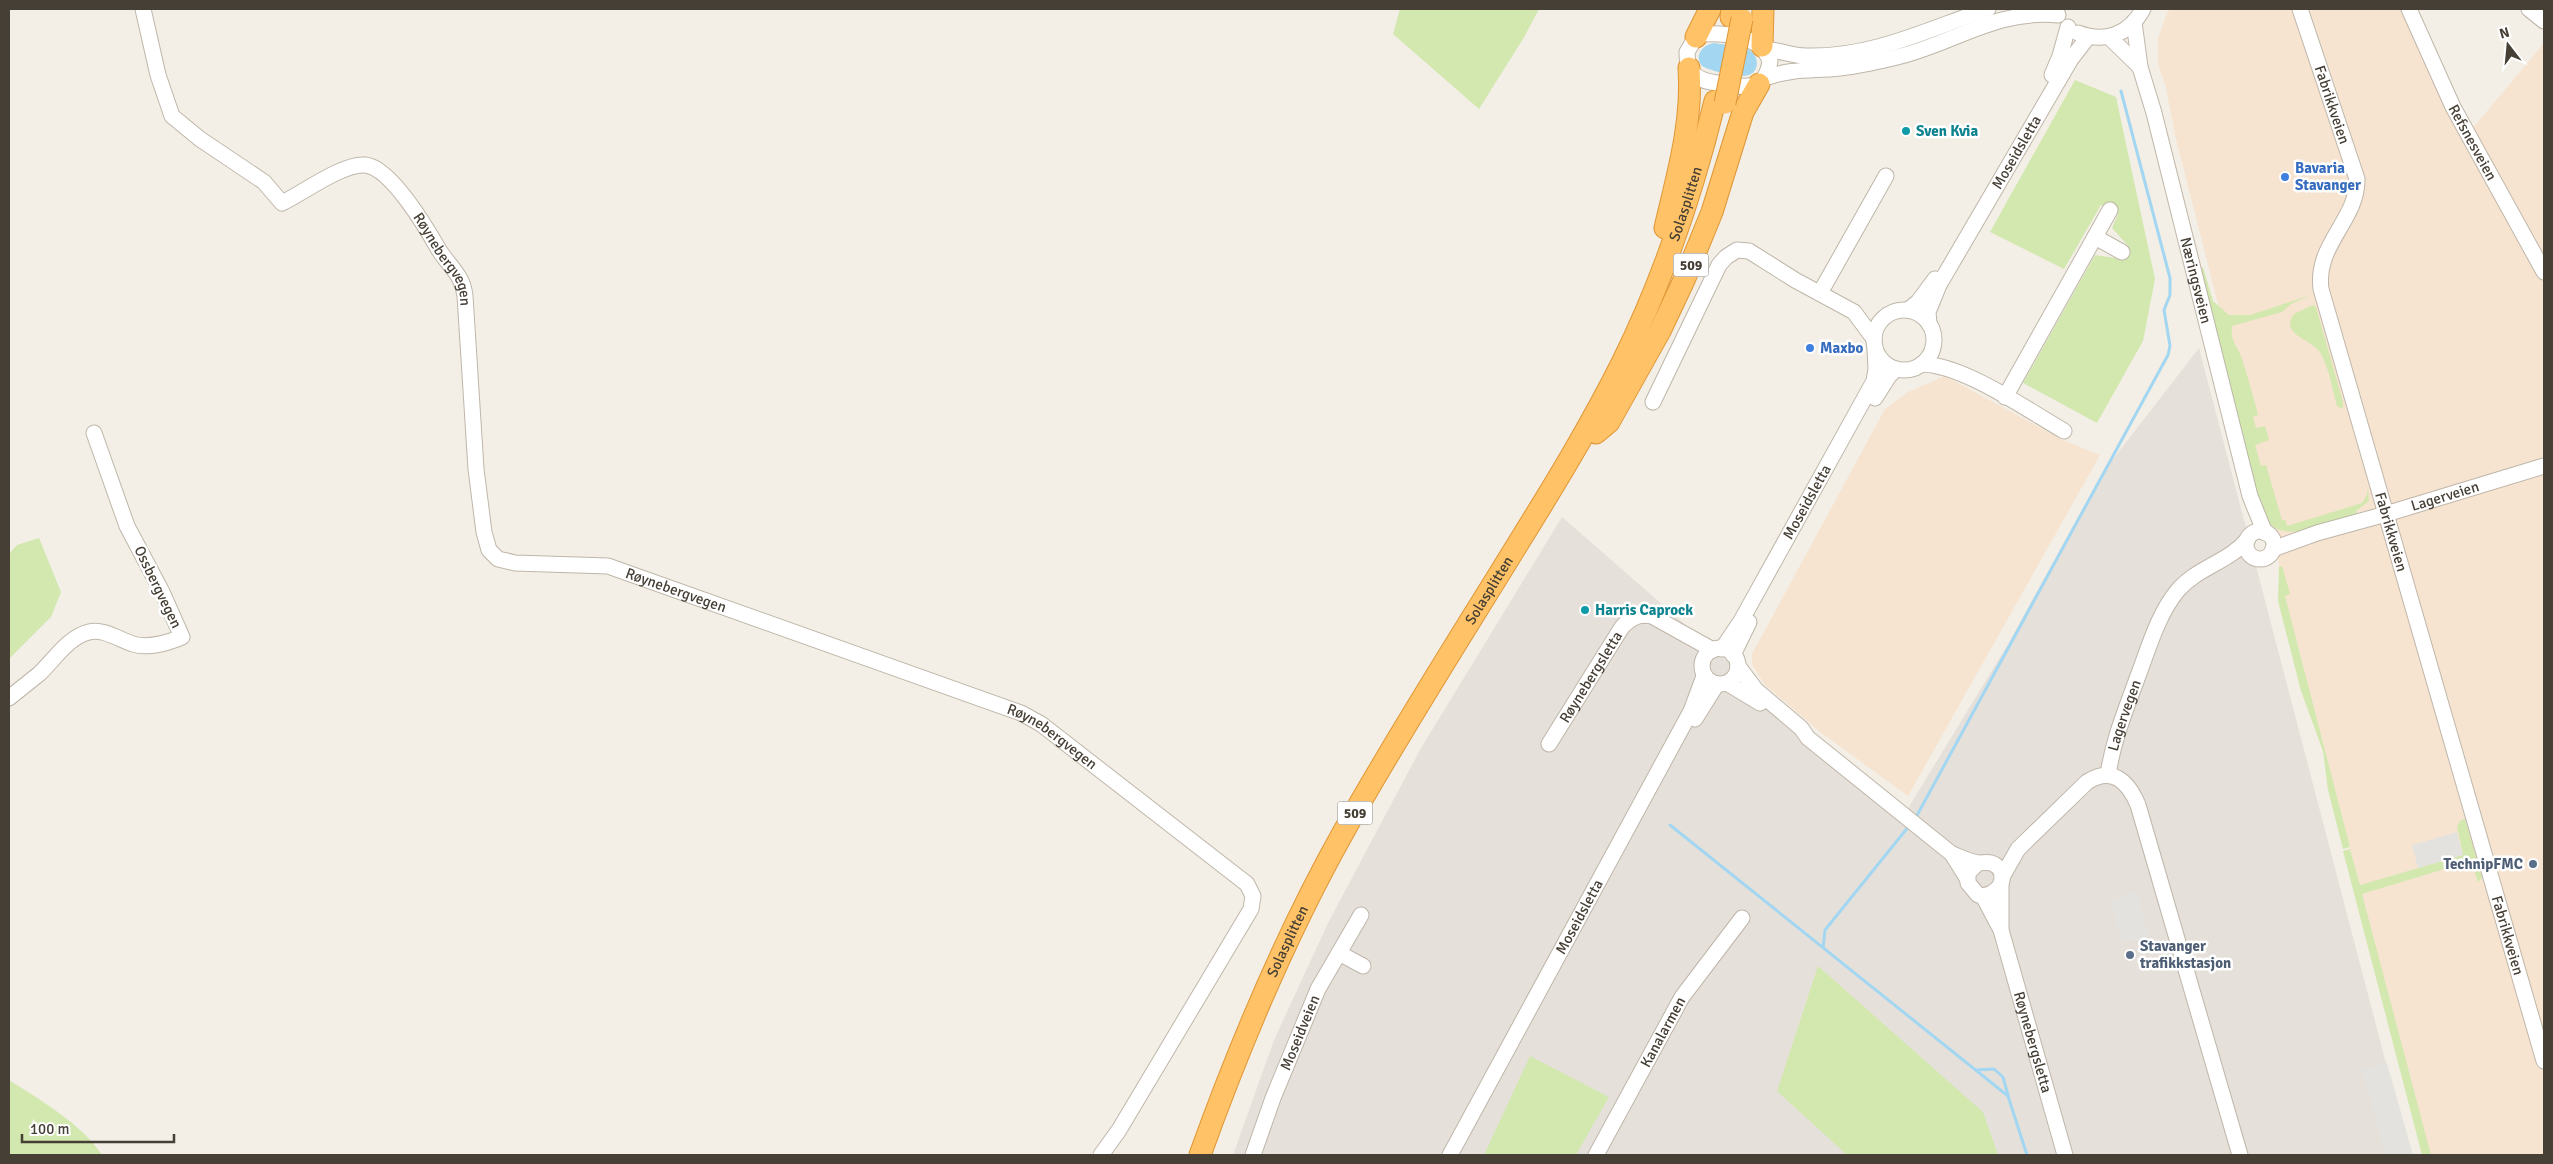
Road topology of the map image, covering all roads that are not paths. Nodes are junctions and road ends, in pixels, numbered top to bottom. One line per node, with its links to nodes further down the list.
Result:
1 (143, 9): 69 (street, Røynebergvegen)
2 (1710, 9): 14 (highway)
3 (1763, 9): 17 (highway)
4 (1988, 9): 17 (street)
5 (2143, 9): 12 (street)
6 (2300, 9): 46 (street, Fabrikkveien)
7 (2409, 9): 28 (street, Refsnesveien)
8 (2529, 9): 11 (street)
9 (2057, 12): 13 (street); 20 (street)
10 (1737, 13): 22 (highway, Solasplitten / 509, bridge)
11 (2544, 20)
12 (2134, 22): 16 (street); 18 (street, Næringsveien)
13 (2068, 27): 15 (street); 30 (street, Moseidsletta)
14 (1696, 37): 17 (street); 19 (street)
15 (2088, 37): 16 (street); 33 (street, Moseidsletta)
16 (2109, 37): 18 (street, Næringsveien)
17 (1763, 47): 21 (street)
18 (2140, 67): 47 (street, Næringsveien)
19 (1689, 68): 21 (street); 36 (highway, 509)
20 (1810, 70): 21 (street); 23 (street)
21 (1762, 81): 23 (highway, 509)
22 (1720, 102): 36 (highway, Solasplitten / 509); 44 (highway, Solasplitten / 509)
23 (1734, 146): 44 (highway, 509)
24 (1886, 176): 29 (street)
25 (2110, 210): 26 (street)
26 (2095, 237): 27 (street); 40 (street)
27 (2122, 252)
28 (2544, 272)
29 (1820, 293): 31 (street); 41 (street)
30 (1908, 310): 32 (street); 33 (street)
31 (1854, 312): 32 (street); 34 (street)
32 (1886, 316): 34 (street)
33 (1929, 324): 35 (street)
34 (1875, 344): 38 (street); 51 (street, Moseidsletta)
35 (1934, 344): 37 (street); 39 (street)
36 (1622, 364): 70 (highway, Solasplitten / 509)
37 (1922, 364): 38 (street); 39 (street)
38 (1896, 369): 51 (street, Moseidsletta)
39 (1963, 374): 40 (street)
40 (2005, 398): 42 (street)
41 (1653, 402)
42 (2064, 431)
43 (94, 433): 53 (street, Ossbergvegen)
44 (1596, 433): 71 (highway, Solasplitten / 509)
45 (2544, 466): 46 (street, Lagerveien)
46 (2386, 514): 47 (street, Lagerveien); 68 (street, Fabrikkveien)
47 (2262, 538): 48 (street, Næringsveien); 49 (street, Lagervegen)
48 (2256, 558): 49 (street, Lagervegen)
49 (2214, 563): 56 (street, Lagervegen)
50 (1666, 623): 51 (street, Røynebergsletta); 52 (street, Røynebergsletta); 55 (street, Røynebergsletta)
51 (1726, 655): 52 (street); 52 (street); 54 (street, Røynebergsletta)
52 (1712, 677): 54 (street, Røynebergsletta); 73 (street, Moseidsletta); 74 (street, Moseidsletta)
53 (9, 698)
54 (1808, 738): 58 (street, Røynebergsletta)
55 (1549, 744)
56 (2108, 775): 57 (street); 77 (street)
57 (2018, 849): 59 (street); 61 (street)
58 (1952, 854): 59 (street, Røynebergsletta); 60 (street, Røynebergsletta)
59 (1983, 862): 60 (street); 61 (street)
60 (1967, 878): 62 (street)
61 (2001, 881): 62 (street); 65 (street, Røynebergsletta)
62 (1983, 896): 65 (street, Røynebergsletta)
63 (1360, 915): 66 (street, Moseidveien)
64 (1742, 918): 75 (street, Kanalarmen)
65 (2001, 930): 76 (street, Røynebergsletta)
66 (1339, 953): 67 (street); 72 (street, Moseidveien)
67 (1362, 966)
68 (2544, 1061)
69 (1101, 1155)
70 (1200, 1155)
71 (1213, 1155)
72 (1253, 1155)
73 (1450, 1155)
74 (1459, 1155)
75 (1596, 1155)
76 (2065, 1155)
77 (2240, 1155)

